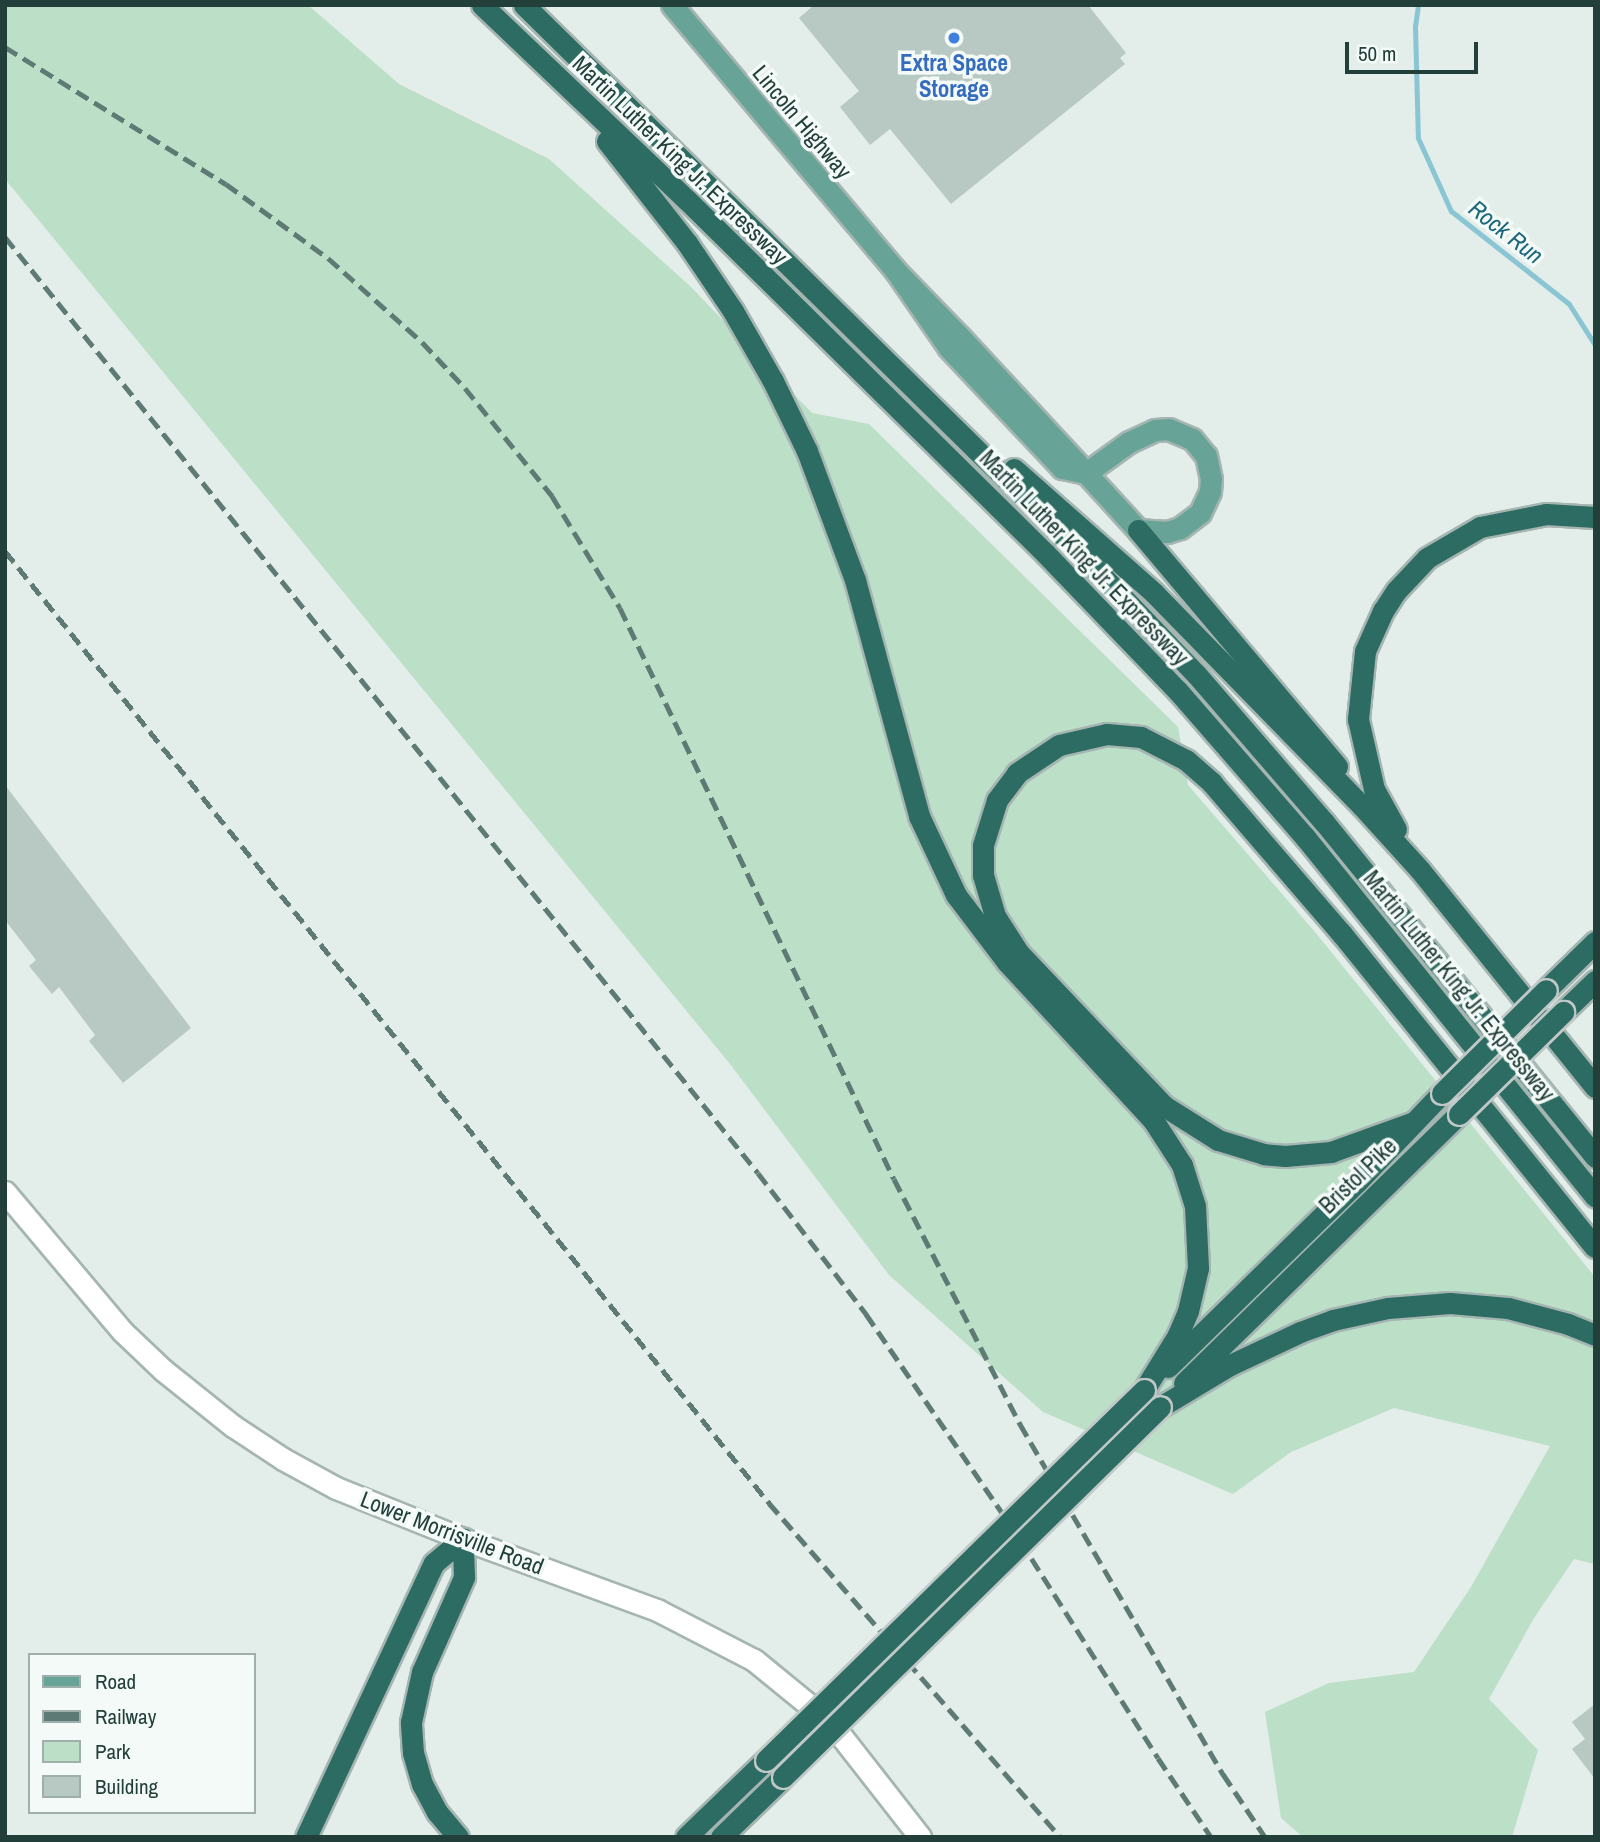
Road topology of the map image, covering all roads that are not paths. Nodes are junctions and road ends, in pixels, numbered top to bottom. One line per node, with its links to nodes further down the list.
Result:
1 (482, 5): 4 (highway, Martin Luther King Jr. Expressway)
2 (524, 5): 5 (highway, Martin Luther King Jr. Expressway)
3 (672, 5): 6 (main road, Lincoln Highway)
4 (553, 74): 17 (highway, Martin Luther King Jr. Expressway); 20 (highway)
5 (889, 364): 9 (highway); 15 (highway, Martin Luther King Jr. Expressway)
6 (1086, 473): 8 (main road, Lincoln Highway); 8 (main road)
7 (1595, 517): 10 (highway)
8 (1138, 530): 9 (highway)
9 (1362, 806): 10 (highway)
10 (1420, 870): 13 (highway)
11 (1595, 943): 14 (highway, bridge)
12 (1594, 982): 21 (highway, Bristol Pike, bridge)
13 (1595, 1087)
14 (1410, 1123): 18 (highway); 20 (highway)
15 (1595, 1157)
16 (5, 1192): 22 (street, Lower Morrisville Road)
17 (1595, 1197)
18 (1595, 1247)
19 (1595, 1335): 21 (highway)
20 (1144, 1390): 23 (highway, bridge)
21 (1160, 1407): 28 (highway, bridge)
22 (463, 1539): 24 (highway); 25 (highway); 29 (street, Lower Morrisville Road)
23 (713, 1811): 26 (highway); 27 (highway)
24 (306, 1837)
25 (458, 1837)
26 (675, 1837)
27 (686, 1837)
28 (721, 1837)
29 (920, 1837)

